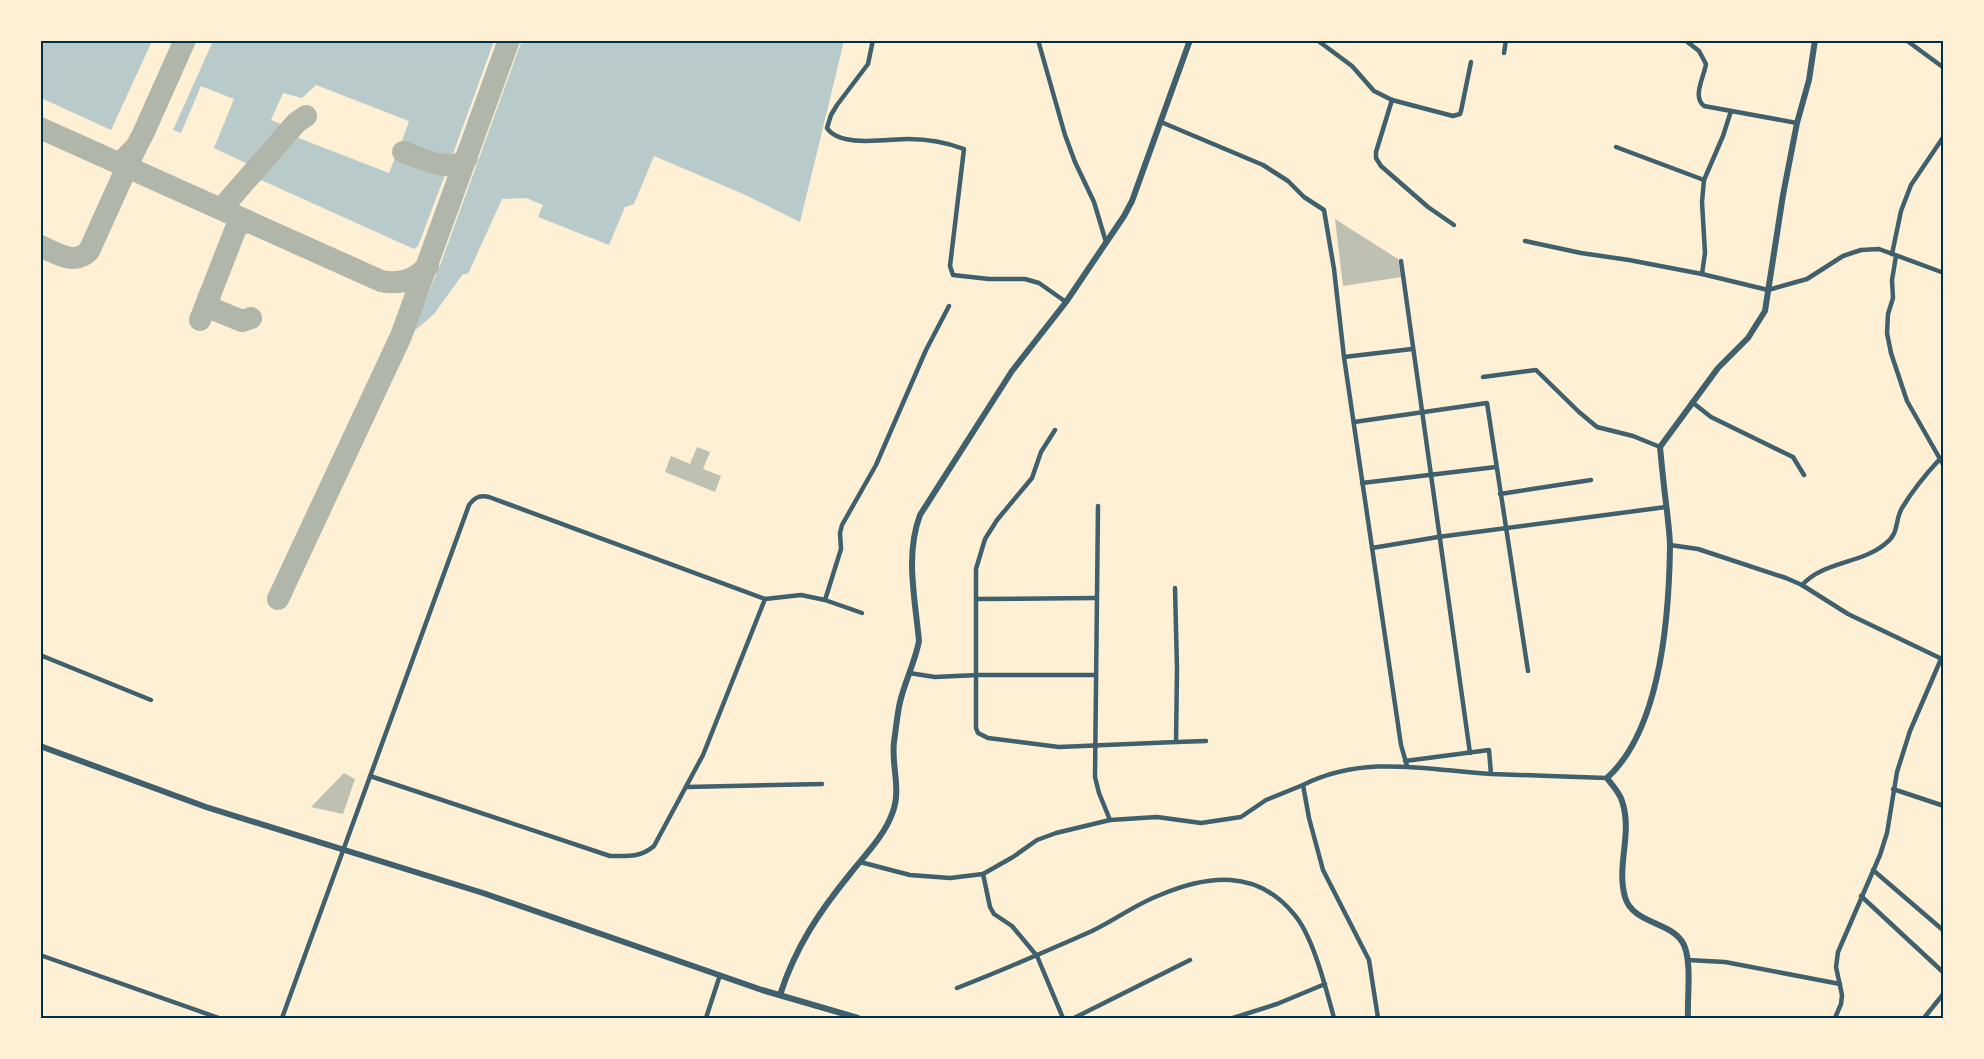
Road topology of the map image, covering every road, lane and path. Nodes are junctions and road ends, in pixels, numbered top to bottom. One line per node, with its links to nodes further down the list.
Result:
1 (873, 40): 27 (street)
2 (1038, 40): 21 (street)
3 (1190, 40): 14 (street)
4 (1317, 40): 12 (street)
5 (1506, 40): 9 (street)
6 (1685, 40): 13 (street)
7 (1815, 40): 15 (street)
8 (1906, 40): 11 (street)
9 (1504, 53)
10 (1471, 62): 12 (street)
11 (1944, 69)
12 (1392, 100): 19 (street)
13 (1731, 111): 15 (street); 18 (street)
14 (1161, 122): 21 (street); 30 (street)
15 (1797, 123): 26 (street)
16 (1944, 136): 22 (street)
17 (1616, 147): 18 (street)
18 (1704, 180): 25 (street)
19 (1454, 225)
20 (1525, 240): 25 (street)
21 (1106, 242): 27 (street)
22 (1894, 255): 24 (street); 26 (street); 37 (street)
23 (1401, 261): 29 (street)
24 (1944, 273)
25 (1702, 274): 26 (street)
26 (1768, 290): 32 (street)
27 (1066, 302): 61 (street)
28 (949, 306): 56 (street)
29 (1412, 349): 30 (street); 33 (street)
30 (1344, 357): 34 (street)
31 (1483, 377): 36 (street)
32 (1692, 402): 36 (street); 41 (street)
33 (1421, 413): 34 (street); 39 (street); 40 (street)
34 (1353, 422): 43 (street)
35 (1055, 430): 54 (street)
36 (1660, 447): 46 (street)
37 (1939, 460): 38 (street); 51 (street)
38 (1944, 466)
39 (1496, 467): 40 (street); 44 (street)
40 (1431, 475): 43 (street); 48 (street)
41 (1804, 475)
42 (1591, 480): 44 (street)
43 (1362, 483): 50 (street)
44 (1500, 494): 47 (street)
45 (1098, 506): 53 (street)
46 (1666, 507): 47 (street); 49 (street)
47 (1506, 528): 48 (street); 60 (street)
48 (1438, 537): 50 (street); 69 (street)
49 (1670, 545): 51 (street); 73 (street)
50 (1372, 548): 70 (street)
51 (1802, 585): 59 (street)
52 (1175, 588): 66 (street)
53 (1096, 598): 54 (street); 63 (street)
54 (976, 599): 62 (street)
55 (765, 600): 56 (street); 72 (street); 76 (street)
56 (825, 600): 57 (street)
57 (862, 613)
58 (40, 655): 64 (street)
59 (1942, 659): 77 (street)
60 (1527, 670)
61 (909, 673): 62 (street); 81 (street)
62 (978, 675): 63 (street); 68 (street)
63 (1095, 675): 68 (street)
64 (151, 700)
65 (1206, 741): 66 (street)
66 (1176, 742): 68 (street)
67 (40, 746): 80 (street)
68 (1095, 746): 79 (street)
69 (1470, 753): 70 (street); 71 (street)
70 (1406, 763): 71 (street); 75 (street)
71 (1491, 774): 73 (street)
72 (370, 776): 76 (street); 80 (street)
73 (1607, 778): 89 (street)
74 (822, 784): 76 (street)
75 (1304, 785): 79 (street); 107 (street)
76 (687, 786)
77 (1893, 789): 78 (street); 82 (street)
78 (1944, 806)
79 (1110, 820): 83 (street)
80 (343, 851): 91 (street); 99 (street)
81 (860, 862): 83 (street); 96 (street)
82 (1873, 870): 84 (street); 85 (street)
83 (983, 874): 87 (street)
84 (1861, 896): 90 (street); 93 (street)
85 (1944, 931)
86 (40, 955): 98 (street)
87 (1037, 956): 92 (street); 94 (street); 102 (street)
88 (1190, 960): 103 (street)
89 (1688, 960): 93 (street); 108 (street)
90 (1944, 973)
91 (720, 975): 96 (street); 100 (street)
92 (1325, 984): 97 (street); 106 (street)
93 (1839, 984): 109 (street)
94 (957, 988)
95 (1944, 993): 110 (street)
96 (780, 995): 101 (street)
97 (1254, 1011): 104 (street); 105 (street)
98 (219, 1018)
99 (282, 1018)
100 (706, 1018)
101 (858, 1018)
102 (1063, 1018)
103 (1074, 1018)
104 (1233, 1018)
105 (1257, 1018)
106 (1334, 1018)
107 (1378, 1018)
108 (1688, 1018)
109 (1835, 1018)
110 (1924, 1018)

